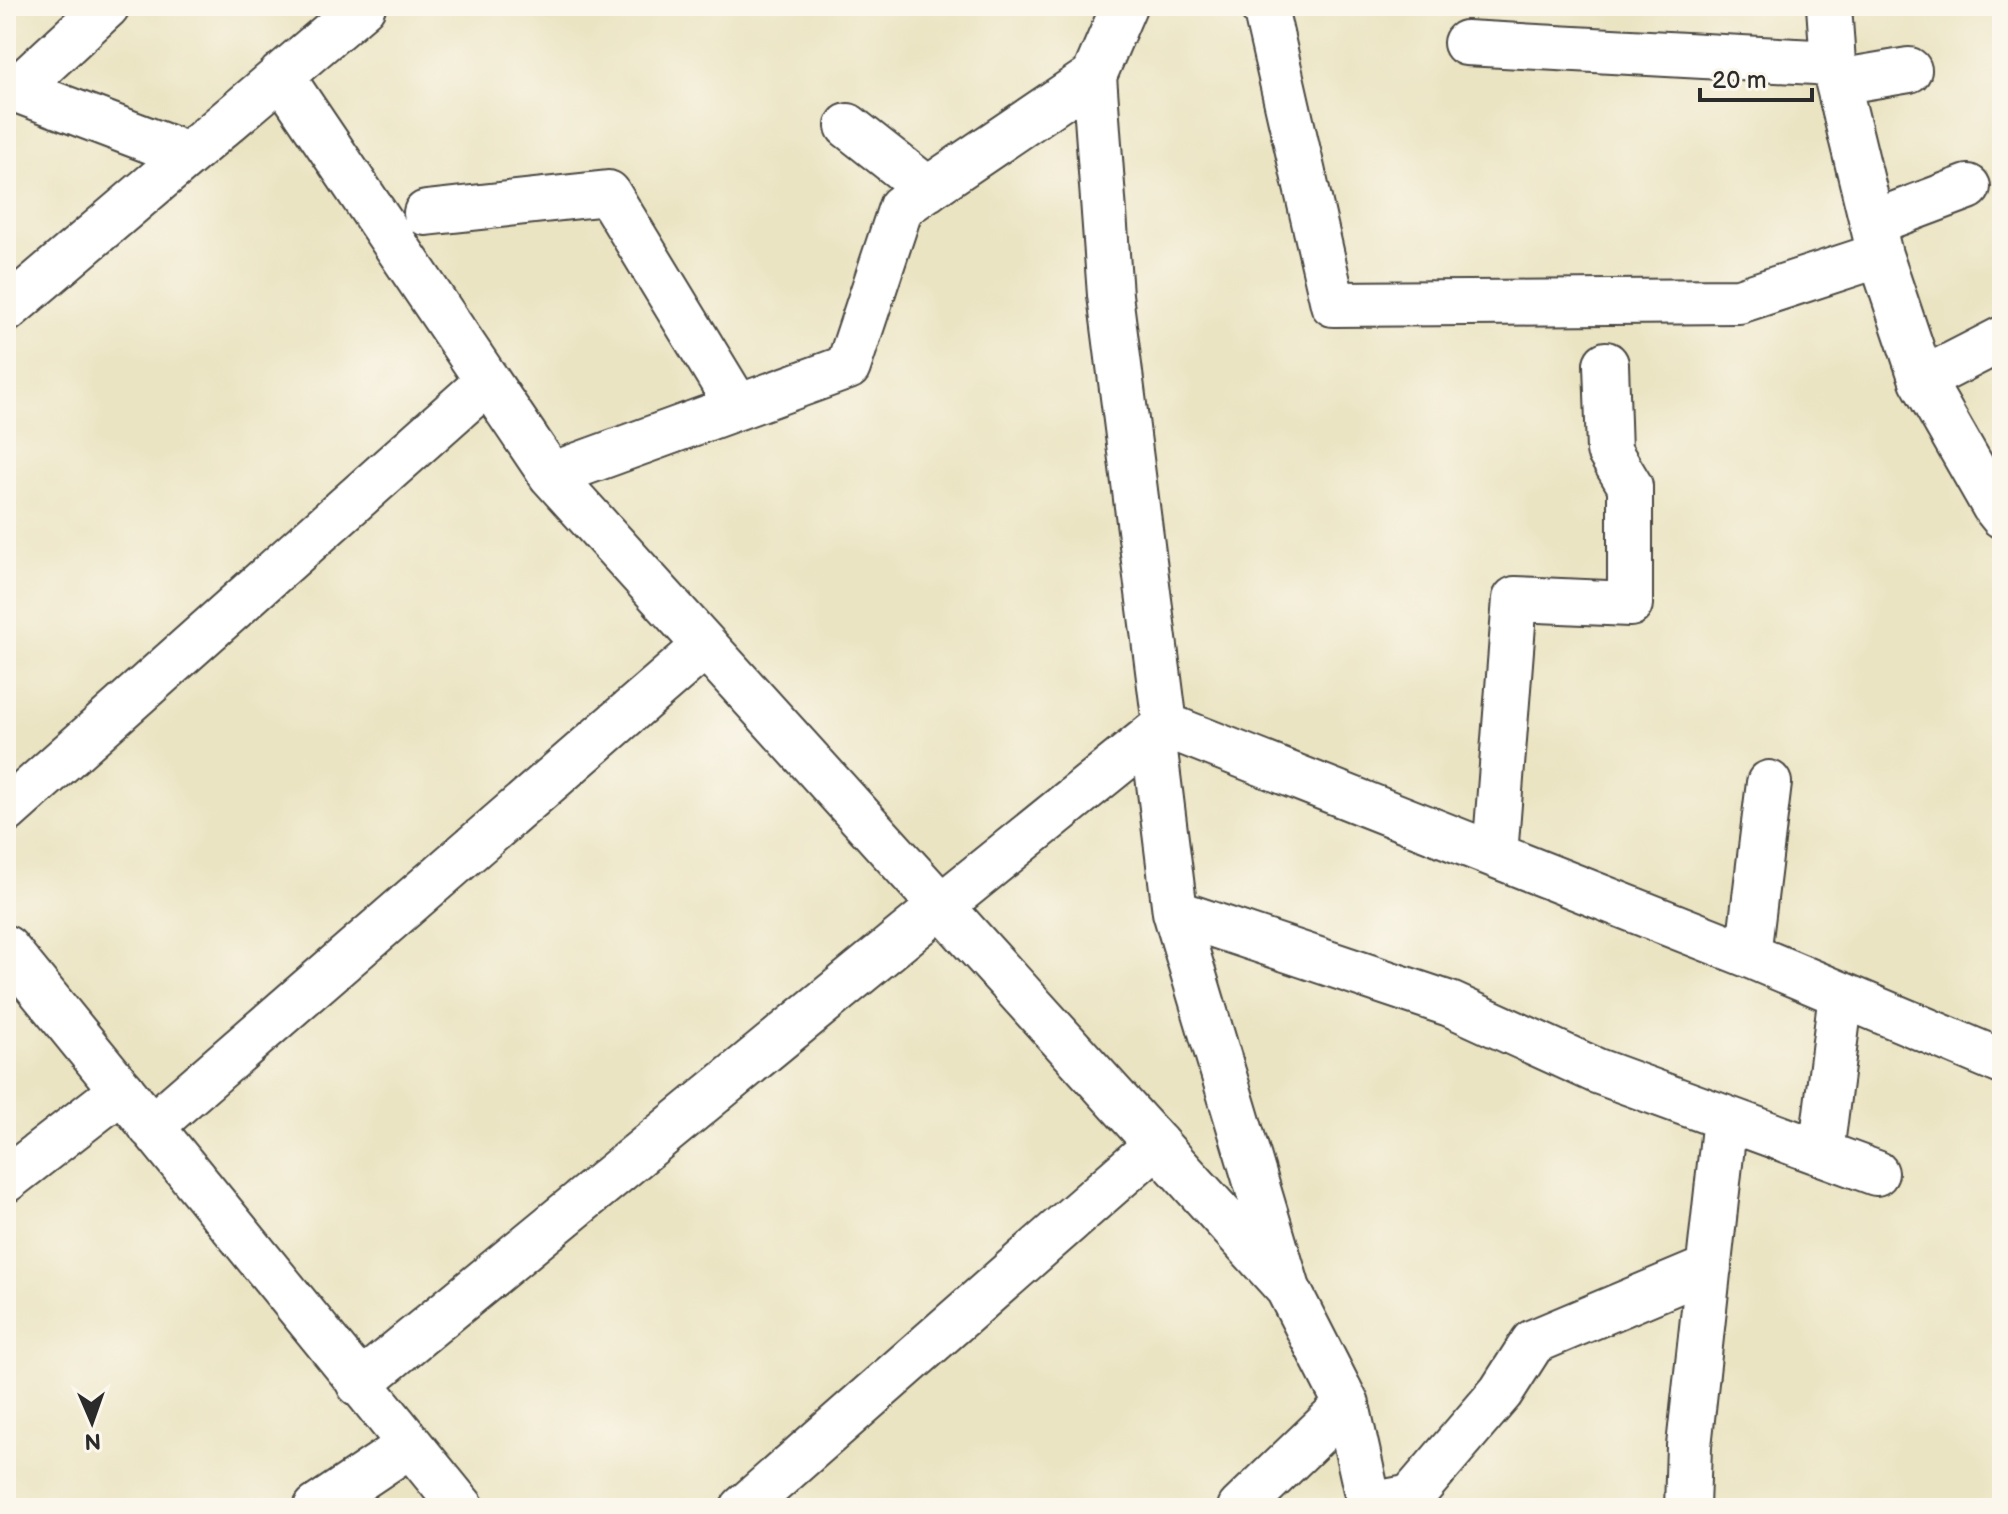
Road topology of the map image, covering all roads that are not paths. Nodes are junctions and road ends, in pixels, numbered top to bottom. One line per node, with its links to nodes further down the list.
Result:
1 (107, 6): 11 (street)
2 (363, 6): 9 (street)
3 (1124, 6): 10 (street)
4 (1261, 6): 17 (street)
5 (1829, 6): 8 (street)
6 (1466, 43): 8 (street)
7 (1909, 70): 8 (street)
8 (1835, 73): 17 (street)
9 (281, 75): 13 (street); 22 (street)
10 (1094, 76): 15 (street); 27 (street)
11 (11, 88): 13 (street)
12 (848, 126): 15 (street)
13 (188, 155): 18 (street)
14 (1968, 187): 17 (street)
15 (928, 189): 23 (street)
16 (426, 213): 23 (street)
17 (1876, 239): 21 (street)
18 (6, 310)
19 (2002, 339): 21 (street)
20 (1606, 364): 30 (street)
21 (1922, 380): 25 (street)
22 (487, 382): 24 (street); 29 (street)
23 (738, 407): 24 (street)
24 (551, 475): 26 (street)
25 (2002, 516)
26 (705, 646): 31 (street); 39 (street)
27 (1159, 730): 30 (street); 31 (street); 32 (street)
28 (1769, 783): 34 (street)
29 (6, 811)
30 (1495, 855): 34 (street)
31 (941, 906): 40 (street); 46 (street)
32 (1175, 912): 38 (street); 45 (street)
33 (6, 948): 37 (street)
34 (1748, 955): 35 (street)
35 (1841, 994): 36 (street); 41 (street)
36 (2002, 1062)
37 (122, 1090): 39 (street); 43 (street)
38 (1725, 1118): 41 (street); 44 (street)
39 (151, 1127): 46 (street)
40 (1157, 1144): 45 (street); 52 (street)
41 (1821, 1153): 42 (street)
42 (1876, 1173)
43 (6, 1180)
44 (1709, 1268): 49 (street); 54 (street)
45 (1288, 1289): 47 (street)
46 (359, 1384): 48 (street)
47 (1347, 1405): 49 (street); 53 (street)
48 (410, 1445): 50 (street); 51 (street)
49 (1370, 1507)
50 (316, 1508)
51 (462, 1508)
52 (743, 1508)
53 (1240, 1508)
54 (1687, 1508)

